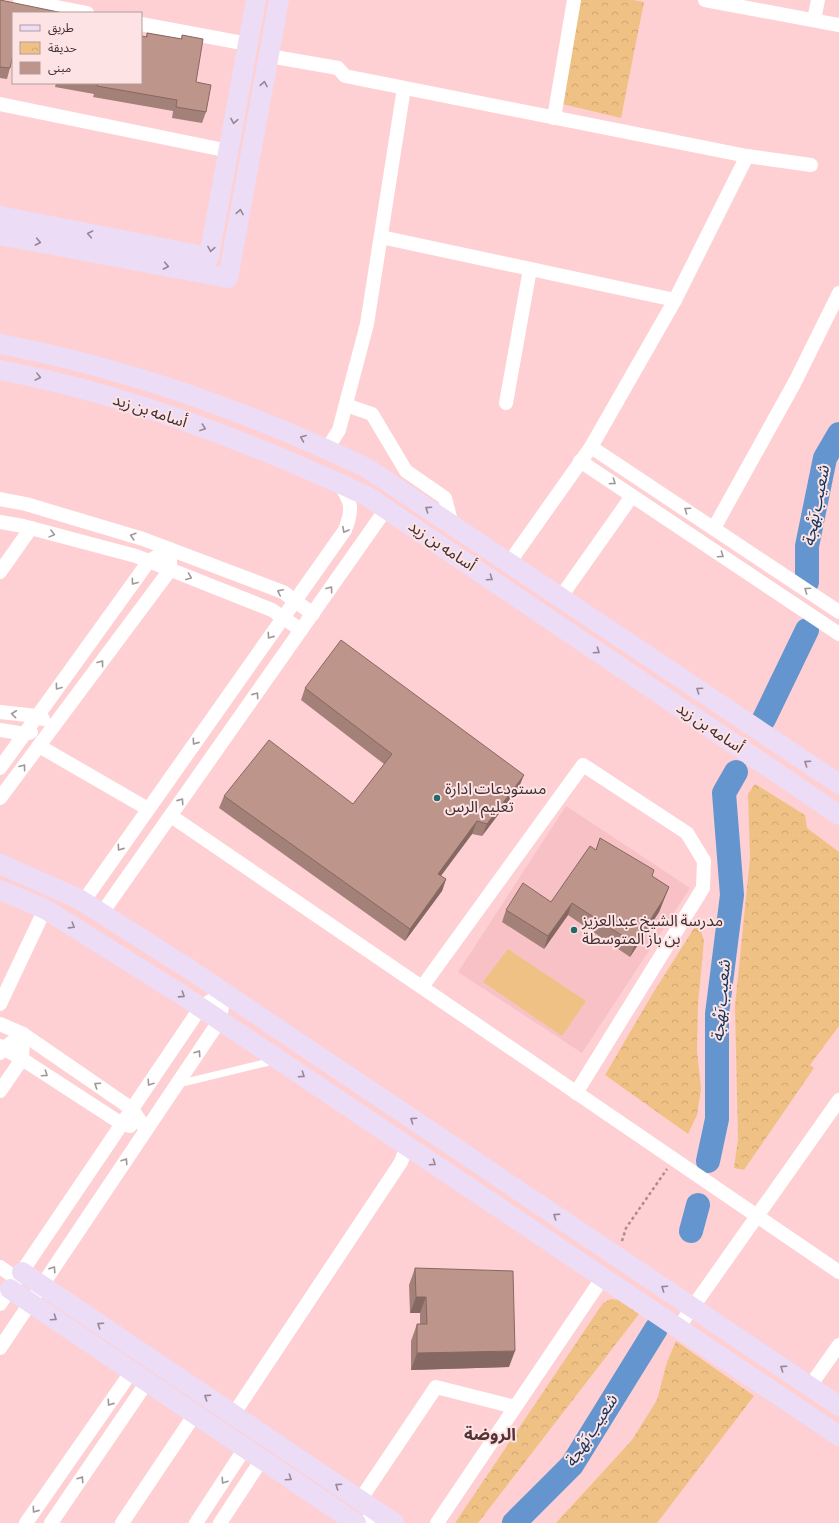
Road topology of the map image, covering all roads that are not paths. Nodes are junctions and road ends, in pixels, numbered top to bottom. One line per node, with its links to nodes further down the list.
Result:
1 (20, 0): 7 (street)
2 (256, 0): 11 (street)
3 (279, 0): 12 (street)
4 (574, 0): 15 (street)
5 (705, 0): 8 (street)
6 (818, 0): 8 (street)
7 (82, 12)
8 (814, 20): 10 (street)
9 (142, 24): 11 (street)
10 (839, 25)
11 (248, 44): 16 (street, one-way to 16)
12 (269, 56): 13 (street); 20 (street, one-way to 12)
13 (404, 88): 15 (street); 21 (street)
14 (0, 104): 16 (street)
15 (554, 118): 17 (street)
16 (229, 151): 19 (street, one-way to 19)
17 (747, 156): 18 (street); 24 (street)
18 (811, 165)
19 (0, 216)
20 (0, 235)
21 (380, 237): 22 (street); 29 (street)
22 (530, 269): 24 (street); 28 (street)
23 (839, 293): 41 (street)
24 (675, 300): 31 (street)
25 (0, 344): 27 (street, أسامه بن زيد)
26 (0, 370): 30 (street, أسامه بن زيد, one-way to 30)
27 (168, 387): 30 (street); 32 (street, أسامه بن زيد, one-way to 27)
28 (506, 403)
29 (346, 405): 32 (street); 39 (street)
30 (157, 411): 34 (street, أسامه بن زيد, one-way to 34)
31 (591, 447): 33 (street); 41 (street, one-way to 31)
32 (327, 449): 39 (street, أسامه بن زيد, one-way to 32)
33 (580, 461): 35 (street, one-way to 35); 44 (street)
34 (337, 482): 37 (street, أسامه بن زيد); 48 (street, one-way to 48)
35 (632, 496): 47 (street); 53 (street, one-way to 53)
36 (0, 499): 42 (street, one-way to 36)
37 (386, 509): 50 (street, one-way to 37); 64 (street, أسامه بن زيد, one-way to 64)
38 (0, 522): 40 (street)
39 (452, 525): 44 (street, أسامه بن زيد)
40 (31, 528): 43 (street, one-way to 43); 46 (street)
41 (714, 528): 49 (street, one-way to 41)
42 (170, 549): 43 (street); 45 (street); 48 (street, one-way to 42)
43 (149, 561): 45 (street); 55 (street, one-way to 55)
44 (509, 564): 47 (street, أسامه بن زيد)
45 (170, 570): 51 (street, one-way to 51); 56 (street, one-way to 45)
46 (0, 572)
47 (560, 598): 61 (street, أسامه بن زيد, one-way to 47)
48 (295, 601): 50 (street); 51 (street)
49 (839, 612)
50 (313, 614): 52 (street)
51 (283, 618): 52 (street); 63 (street, one-way to 63)
52 (301, 630): 65 (street, one-way to 52)
53 (839, 634)
54 (0, 712): 55 (street, one-way to 54)
55 (37, 716): 56 (street); 58 (street)
56 (54, 725): 58 (street); 59 (street)
57 (0, 730): 58 (street)
58 (25, 734): 60 (street)
59 (39, 746): 62 (street, one-way to 59); 63 (street)
60 (0, 768)
61 (839, 784)
62 (0, 798)
63 (148, 809): 68 (street, one-way to 68)
64 (839, 815)
65 (171, 816): 70 (street); 71 (street)
66 (0, 864): 68 (street)
67 (0, 890): 69 (street)
68 (83, 902): 70 (street)
69 (45, 909): 73 (street); 74 (street, one-way to 74)
70 (102, 913): 72 (street)
71 (422, 987): 83 (street); 83 (street)
72 (224, 992): 74 (street); 75 (street); 96 (street, one-way to 72)
73 (0, 1004)
74 (201, 1007): 75 (street); 85 (street, one-way to 85)
75 (220, 1020): 80 (street); 81 (street, one-way to 75)
76 (0, 1024): 77 (street)
77 (23, 1034): 78 (street); 79 (street); 85 (street, one-way to 77)
78 (1, 1049): 79 (street)
79 (22, 1058): 82 (street); 86 (street, one-way to 86)
80 (279, 1060): 81 (lane); 88 (street, one-way to 88)
81 (176, 1084): 87 (street)
82 (0, 1091)
83 (576, 1093): 89 (street)
84 (839, 1100): 89 (street)
85 (132, 1109): 86 (street); 87 (street)
86 (122, 1124): 87 (street); 93 (street)
87 (146, 1130): 94 (street, one-way to 87)
88 (407, 1146): 92 (street, one-way to 92); 105 (street)
89 (756, 1217): 91 (street); 96 (street)
90 (0, 1267): 93 (street)
91 (839, 1272)
92 (603, 1277): 97 (street); 103 (street)
93 (12, 1286): 94 (street); 95 (street)
94 (42, 1286): 95 (street); 105 (street, one-way to 94)
95 (30, 1302): 99 (street); 100 (street, one-way to 100)
96 (692, 1307): 97 (street); 101 (street, one-way to 96)
97 (678, 1328): 106 (street)
98 (839, 1345): 101 (street)
99 (0, 1348)
100 (139, 1376): 104 (street); 110 (street, one-way to 110); 111 (street, one-way to 100)
101 (810, 1386): 102 (street)
102 (839, 1406)
103 (515, 1407): 109 (street); 117 (street)
104 (195, 1414): 107 (street); 112 (street)
105 (233, 1415): 109 (street, one-way to 105)
106 (839, 1436)
107 (246, 1448): 108 (street); 113 (street, one-way to 113)
108 (262, 1459): 114 (street); 115 (street, one-way to 115)
109 (367, 1511): 116 (street)
110 (26, 1523)
111 (51, 1523)
112 (122, 1523)
113 (196, 1523)
114 (220, 1523)
115 (356, 1523)
116 (394, 1523)
117 (437, 1523)

